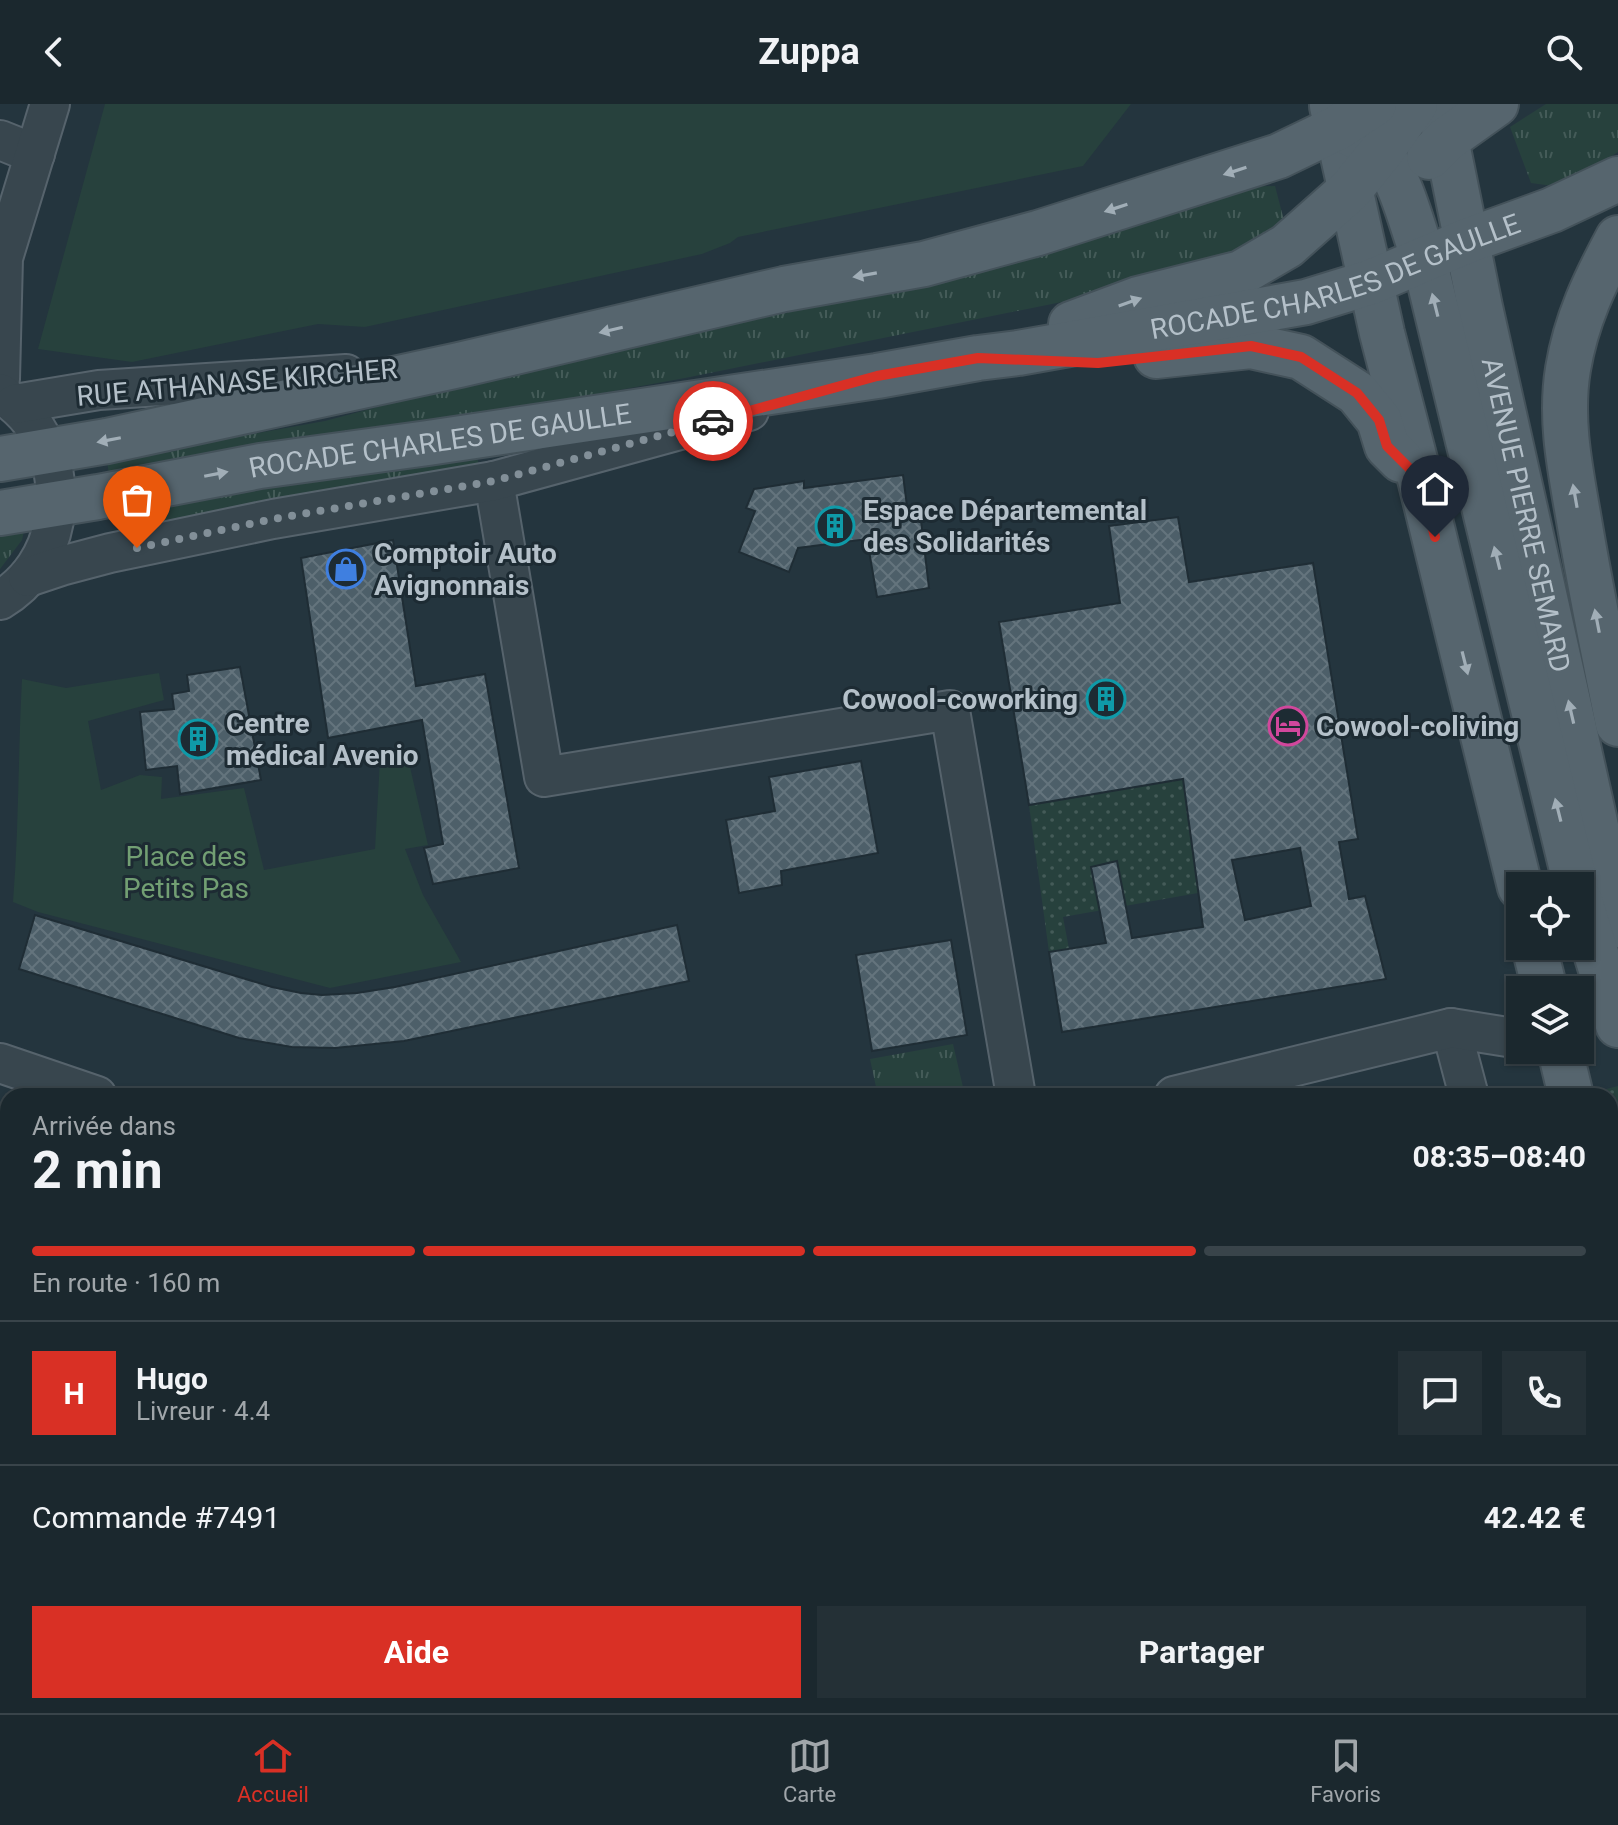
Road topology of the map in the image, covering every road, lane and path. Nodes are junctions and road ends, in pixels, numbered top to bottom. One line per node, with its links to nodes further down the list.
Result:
1 (50, 104): 6 (street)
2 (1496, 104): 4 (main road)
3 (1326, 112): 4 (main road); 8 (main road); 15 (main road, ROCADE CHARLES DE GAULLE, one-way to 15)
4 (1408, 132): 8 (main road); 9 (main road, AVENUE PIERRE SEMARD); 11 (main road); 13 (main road)
5 (0, 140): 6 (street)
6 (35, 154): 12 (street)
7 (1618, 179): 9 (main road, ROCADE CHARLES DE GAULLE)
8 (1350, 190): 13 (main road); 14 (main road, one-way to 8)
9 (1464, 225): 11 (main road, ROCADE CHARLES DE GAULLE); 29 (main road, AVENUE PIERRE SEMARD, one-way to 9)
10 (1618, 238): 26 (main road, one-way to 10)
11 (1424, 259): 13 (main road, ROCADE CHARLES DE GAULLE); 28 (main road, one-way to 11)
12 (2, 260): 17 (street)
13 (1371, 282): 14 (main road, ROCADE CHARLES DE GAULLE); 20 (main road)
14 (978, 358): 16 (main road, ROCADE CHARLES DE GAULLE); 20 (main road)
15 (459, 365): 17 (street, RUE ATHANASE KIRCHER); 18 (main road, ROCADE CHARLES DE GAULLE, one-way to 18)
16 (877, 376): 21 (street); 22 (main road, ROCADE CHARLES DE GAULLE, one-way to 16)
17 (5, 392): 18 (street)
18 (48, 451): 19 (main road, ROCADE CHARLES DE GAULLE); 22 (street)
19 (0, 459)
20 (1420, 479): 27 (main road, one-way to 27)
21 (494, 481): 24 (street); 37 (street)
22 (57, 504): 23 (main road, ROCADE CHARLES DE GAULLE); 24 (street)
23 (0, 513)
24 (12, 591): 25 (street)
25 (0, 633)
26 (1618, 724)
27 (1516, 872)
28 (1573, 872)
29 (1618, 925)
30 (1594, 947): 31 (main road)
31 (1618, 1025)
32 (1451, 1028): 33 (street); 38 (street); 39 (street)
33 (1506, 1037)
34 (0, 1063): 36 (street)
35 (1563, 1064): 40 (main road)
36 (73, 1088)
37 (1015, 1088)
38 (1207, 1088)
39 (1467, 1088)
40 (1569, 1088)

